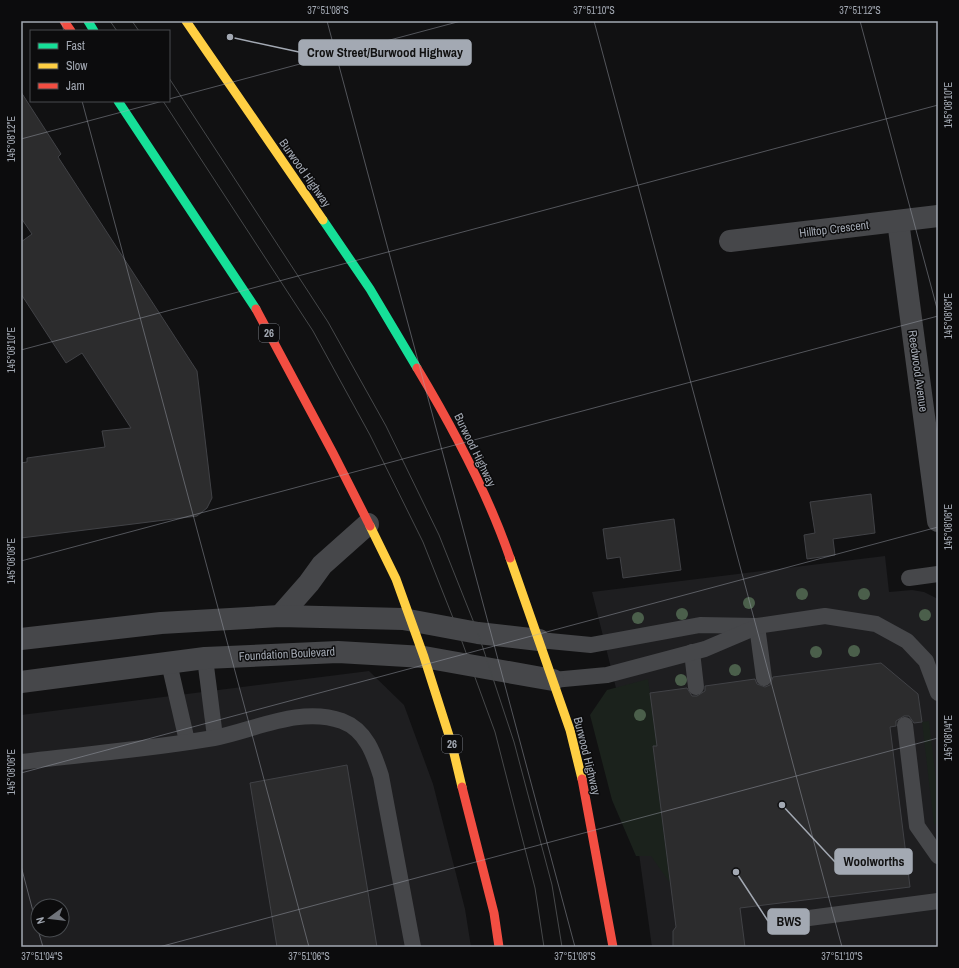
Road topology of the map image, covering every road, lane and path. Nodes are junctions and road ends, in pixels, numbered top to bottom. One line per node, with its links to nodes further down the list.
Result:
1 (64, 21): 4 (highway)
2 (88, 21): 5 (highway)
3 (186, 21): 18 (highway, Burwood Highway)
4 (70, 30)
5 (93, 30)
6 (119, 102): 11 (highway, 26)
7 (938, 216): 8 (street, Hilltop Crescent)
8 (898, 221): 9 (street, Hilltop Crescent); 10 (street, Reedwood Avenue)
9 (730, 241)
10 (938, 521)
11 (368, 524): 14 (street); 15 (highway, 26)
12 (938, 574): 13 (lane)
13 (909, 578)
14 (280, 616): 15 (street); 17 (street)
15 (411, 621): 18 (street); 20 (highway, 26)
16 (757, 626): 18 (lane); 19 (lane); 23 (lane); 27 (lane)
17 (21, 639)
18 (539, 640): 24 (highway, Burwood Highway)
19 (692, 652): 24 (lane); 26 (lane)
20 (424, 657): 21 (street, Foundation Boulevard); 24 (street, Foundation Boulevard); 36 (highway, 26)
21 (206, 658): 22 (street, Foundation Boulevard); 29 (lane)
22 (169, 663): 25 (street, Foundation Boulevard); 30 (lane)
23 (764, 678)
24 (553, 680): 37 (highway, Burwood Highway)
25 (21, 682)
26 (696, 687)
27 (938, 694)
28 (905, 724): 32 (lane)
29 (215, 737): 30 (lane); 35 (lane)
30 (187, 741): 31 (lane)
31 (21, 762)
32 (938, 856)
33 (938, 901): 34 (lane)
34 (794, 920)
35 (413, 947)
36 (499, 947)
37 (613, 947)

